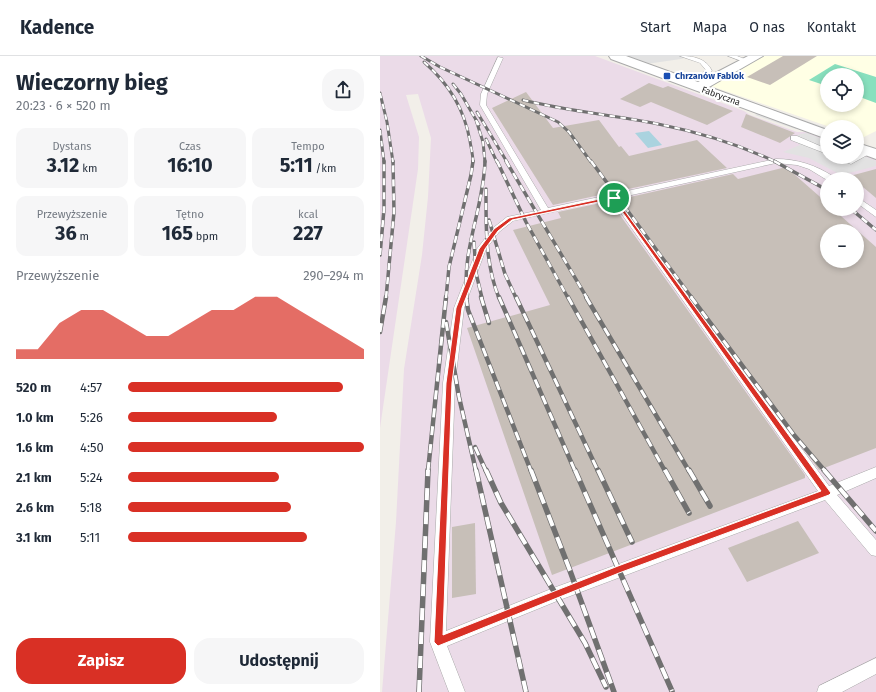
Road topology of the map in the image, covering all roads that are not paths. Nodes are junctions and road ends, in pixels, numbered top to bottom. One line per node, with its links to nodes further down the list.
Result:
1 (615, 56): 6 (street, Fabryczna)
2 (683, 56): 6 (lane)
3 (731, 56): 5 (lane)
4 (500, 58): 14 (lane)
5 (752, 59): 7 (street)
6 (686, 82): 7 (street, Fabryczna)
7 (699, 87): 8 (street, Fabryczna)
8 (820, 132)
9 (794, 138): 10 (lane)
10 (820, 149)
11 (820, 173): 12 (lane)
12 (614, 198): 14 (lane); 17 (lane)
13 (864, 205): 15 (lane)
14 (546, 211): 19 (lane)
15 (876, 214)
16 (876, 472): 17 (lane)
17 (827, 493): 18 (lane); 19 (lane)
18 (876, 550)
19 (438, 642): 21 (lane)
20 (876, 666): 22 (lane)
21 (457, 692)
22 (825, 692)

